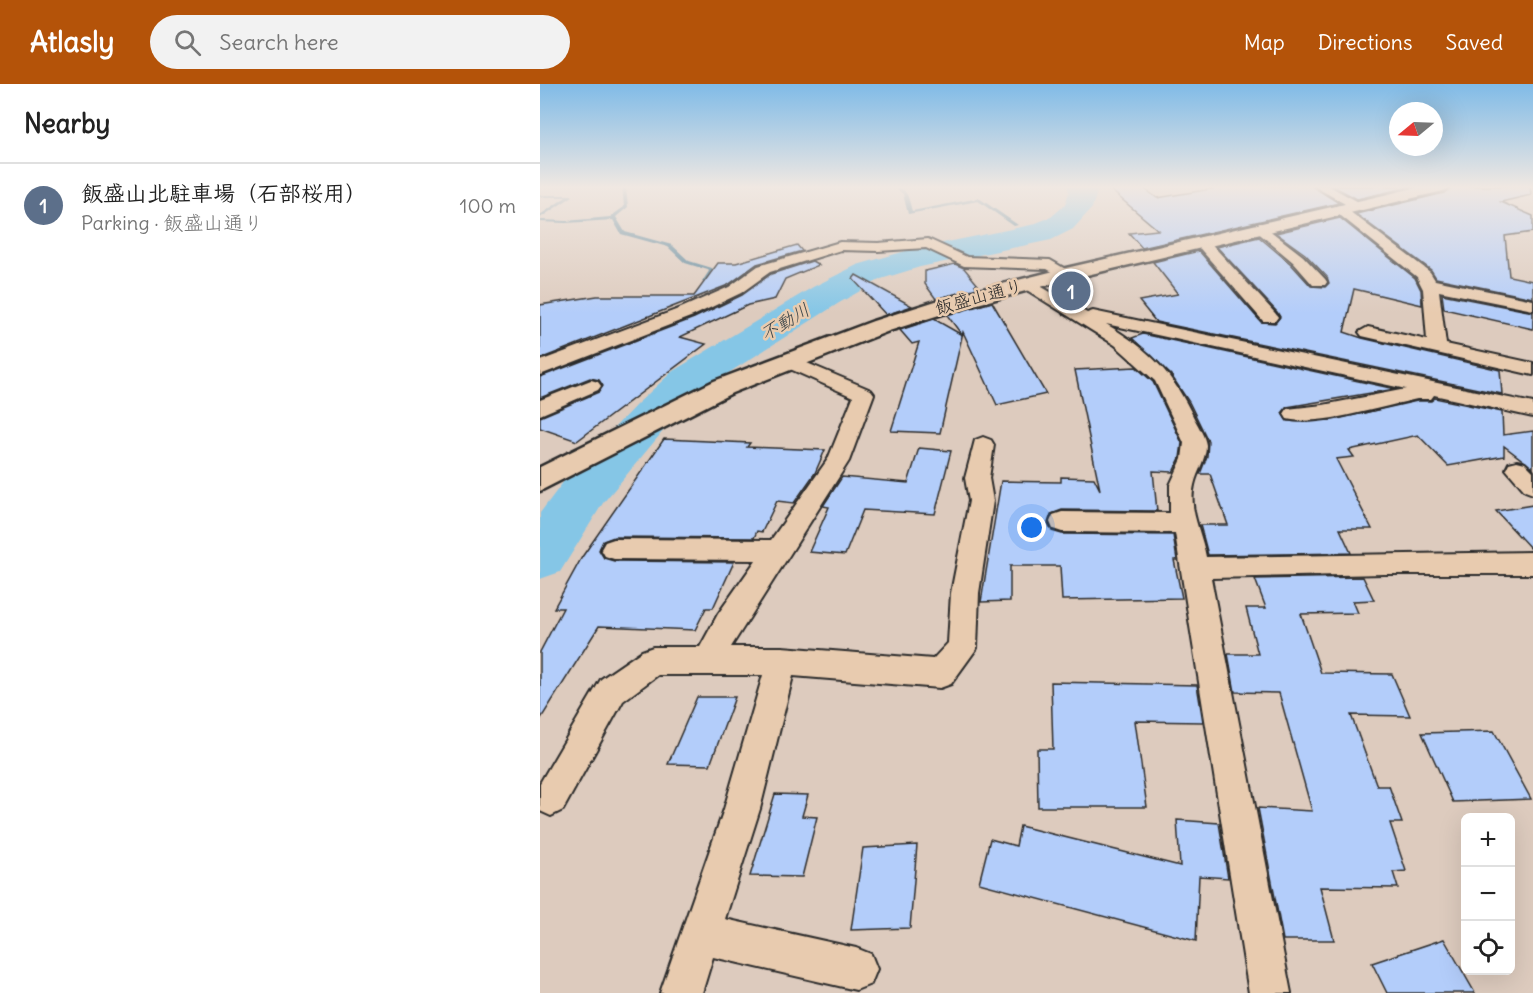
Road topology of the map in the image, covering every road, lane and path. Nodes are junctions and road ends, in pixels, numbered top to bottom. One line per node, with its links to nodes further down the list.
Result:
1 (1254, 228): 4 (street, 飯盛山通り)
2 (1262, 228): 6 (street)
3 (1373, 228): 8 (street)
4 (1201, 241): 5 (street, 飯盛山通り); 11 (street)
5 (1066, 274): 7 (street, 飯盛山通り); 15 (street)
6 (1319, 282)
7 (1028, 284): 10 (street); 16 (street, 飯盛山通り)
8 (1429, 284): 9 (street); 13 (street)
9 (1533, 305)
10 (1075, 313): 21 (street); 27 (street)
11 (1269, 317)
12 (1368, 332): 13 (street)
13 (1437, 347): 17 (street)
14 (540, 355): 15 (street)
15 (559, 358): 18 (street)
16 (788, 361): 25 (street, 飯盛山通り); 29 (street)
17 (1530, 368): 21 (street)
18 (540, 369)
19 (591, 386): 20 (street)
20 (540, 408)
21 (1533, 409)
22 (1294, 414): 23 (street)
23 (1533, 418)
24 (983, 445): 33 (street)
25 (540, 480)
26 (1062, 522): 27 (street)
27 (1184, 523): 31 (street)
28 (614, 549): 29 (street)
29 (777, 550): 32 (street)
30 (1533, 563): 31 (street)
31 (1195, 568): 38 (street)
32 (708, 661): 33 (street); 34 (street)
33 (782, 661): 35 (street)
34 (551, 798)
35 (701, 934): 36 (street); 37 (street)
36 (856, 969)
37 (681, 993)
38 (1270, 993)

